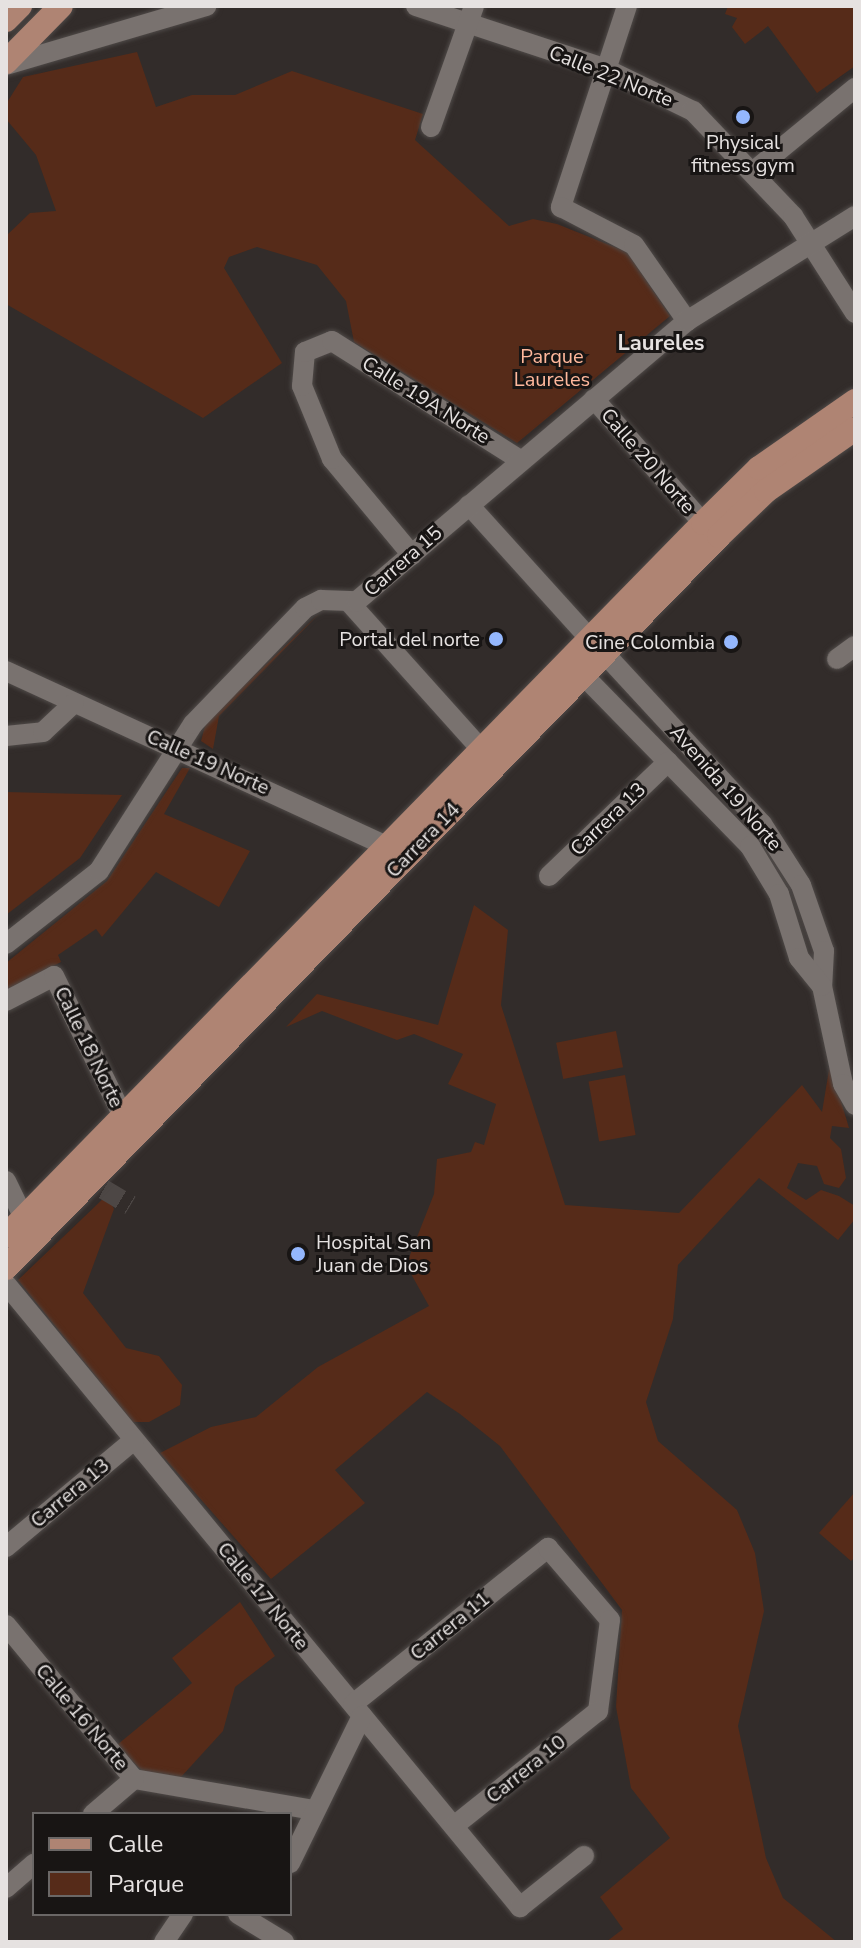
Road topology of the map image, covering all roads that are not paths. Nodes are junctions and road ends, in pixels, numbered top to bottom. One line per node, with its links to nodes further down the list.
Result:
1 (20, 6): 7 (main road)
2 (61, 6): 8 (main road)
3 (207, 6): 8 (street)
4 (416, 6): 6 (street, Calle 22 Norte)
5 (627, 6): 9 (street)
6 (471, 14): 9 (street, Calle 22 Norte); 11 (street)
7 (6, 20)
8 (6, 64)
9 (606, 69): 12 (street, Calle 22 Norte); 16 (street)
10 (855, 88): 12 (street)
11 (431, 127)
12 (755, 170): 14 (street, Calle 22 Norte)
13 (855, 216): 14 (street, Carrera 15)
14 (812, 242): 15 (street, Calle 22 Norte); 16 (street, Carrera 15)
15 (855, 313)
16 (687, 321): 17 (street, Carrera 15)
17 (594, 399): 20 (street, Carrera 15); 22 (street, Calle 20 Norte)
18 (855, 401): 22 (main road, Carrera 14)
19 (855, 429): 26 (main road, Carrera 14)
20 (519, 459): 21 (street, Carrera 15); 23 (street, Calle 19A Norte)
21 (469, 505): 23 (street, Carrera 15); 26 (street)
22 (703, 523): 26 (main road, Carrera 14)
23 (412, 555): 24 (street, Carrera 15)
24 (349, 602): 32 (street, Carrera 15); 33 (street)
25 (855, 646): 27 (street)
26 (598, 647): 29 (main road, Carrera 14); 33 (main road, Carrera 14); 38 (street, Avenida 19 Norte)
27 (837, 659)
28 (6, 671): 30 (street, Calle 19 Norte)
29 (584, 676): 34 (street, Avenida 19 Norte); 35 (main road, Carrera 14)
30 (74, 703): 31 (street); 32 (street, Calle 19 Norte)
31 (6, 736)
32 (178, 749): 35 (street, Calle 19 Norte); 37 (street, Carrera 15)
33 (481, 749): 35 (main road, Carrera 14)
34 (668, 762): 36 (street, Carrera 13); 38 (street, Avenida 19 Norte)
35 (398, 851): 41 (main road, Carrera 14); 45 (main road, Carrera 14)
36 (549, 876)
37 (6, 944)
38 (822, 986): 40 (street, Avenida 19 Norte)
39 (6, 1001): 41 (street, Calle 18 Norte)
40 (855, 1105)
41 (124, 1118): 43 (main road, Carrera 14)
42 (6, 1181): 43 (street)
43 (24, 1218): 44 (main road, Carrera 14)
44 (6, 1236)
45 (6, 1268)
46 (6, 1284): 47 (street, Calle 17 Norte)
47 (134, 1440): 48 (street, Carrera 13); 50 (street, Calle 17 Norte)
48 (6, 1547)
49 (6, 1625): 52 (street, Calle 16 Norte)
50 (358, 1710): 51 (street, Carrera 11); 53 (street, Carrera 11); 55 (street, Calle 17 Norte)
51 (598, 1711): 55 (street, Carrera 10)
52 (134, 1779): 53 (street, Calle 16 Norte); 54 (street)
53 (314, 1810): 57 (street, Carrera 11)
54 (95, 1812)
55 (454, 1826): 56 (street, Calle 17 Norte)
56 (584, 1856)
57 (292, 1859)
58 (32, 1866): 59 (street)
59 (6, 1888)
60 (182, 1916): 62 (street)
61 (265, 1918): 63 (street)
62 (164, 1942)
63 (284, 1942)

